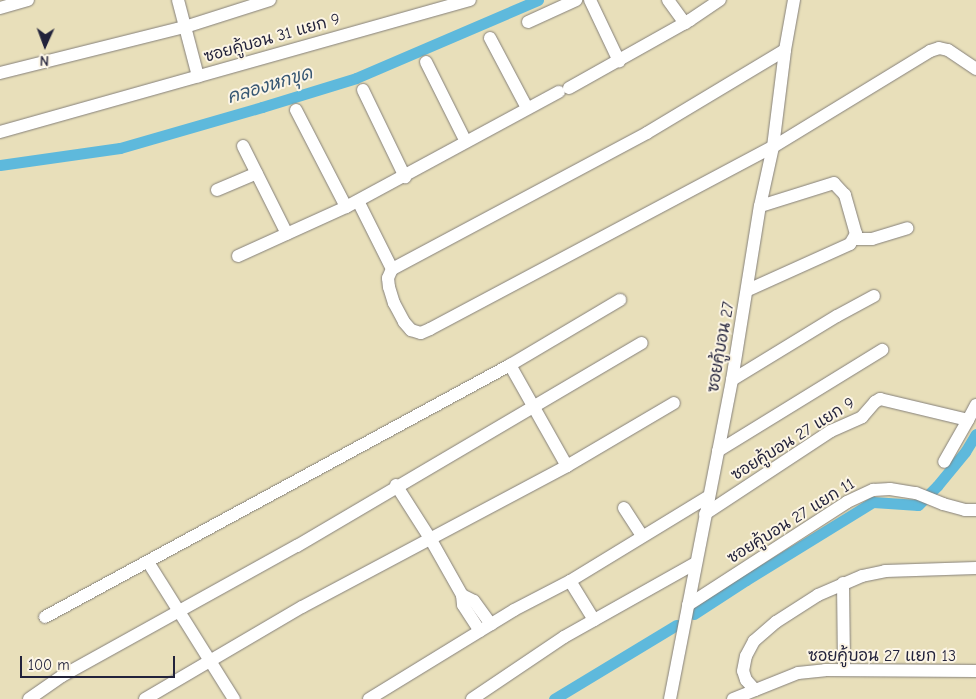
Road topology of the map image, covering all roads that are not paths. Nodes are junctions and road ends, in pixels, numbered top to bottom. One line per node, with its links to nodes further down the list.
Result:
1 (28, 0): 10 (street)
2 (178, 0): 13 (street)
3 (270, 0): 13 (street)
4 (470, 0): 20 (street, ซอยคู้บอน 31 แยก 9)
5 (576, 0): 11 (street)
6 (590, 0): 16 (street)
7 (668, 0): 12 (street)
8 (720, 0): 12 (street)
9 (794, 0): 15 (street, ซอยคู้บอน 27)
10 (0, 8)
11 (528, 22)
12 (685, 23): 16 (street)
13 (185, 27): 19 (street); 20 (street)
14 (490, 38): 22 (street)
15 (785, 50): 27 (street, ซอยคู้บอน 27); 38 (street)
16 (619, 61): 22 (street)
17 (426, 62): 25 (street)
18 (976, 69): 27 (street)
19 (0, 73)
20 (198, 76): 24 (street, ซอยคู้บอน 31 แยก 9)
21 (363, 90): 29 (street)
22 (527, 108): 25 (street)
23 (296, 110): 33 (street)
24 (0, 132)
25 (466, 142): 29 (street)
26 (243, 146): 28 (street)
27 (773, 147): 32 (street, ซอยคู้บอน 27); 38 (street)
28 (257, 173): 30 (street); 35 (street)
29 (405, 176): 31 (street)
30 (217, 190)
31 (358, 201): 33 (street); 38 (street)
32 (760, 206): 36 (street); 39 (street, ซอยคู้บอน 27)
33 (346, 207): 35 (street)
34 (907, 228): 36 (street)
35 (287, 234): 37 (street)
36 (855, 239): 39 (street)
37 (238, 256)
38 (392, 270)
39 (748, 290): 45 (street, ซอยคู้บอน 27)
40 (874, 296): 45 (street)
41 (620, 300): 44 (street)
42 (642, 343): 47 (street)
43 (882, 350): 50 (street)
44 (510, 365): 47 (street); 60 (street)
45 (732, 380): 50 (street, ซอยคู้บอน 27)
46 (674, 403): 52 (street)
47 (532, 405): 52 (street); 53 (street)
48 (976, 405): 49 (street)
49 (968, 420): 51 (street); 57 (street, ซอยคู้บอน 27 แยก 9)
50 (718, 451): 54 (street, ซอยคู้บอน 27)
51 (944, 462)
52 (567, 466): 59 (street)
53 (396, 485): 59 (street); 67 (street)
54 (709, 496): 57 (street, ซอยคู้บอน 27); 58 (street)
55 (624, 508): 58 (street)
56 (976, 510): 66 (street, ซอยคู้บอน 27 แยก 11)
57 (705, 514): 61 (street, ซอยคู้บอน 27)
58 (642, 536): 63 (street)
59 (431, 540): 65 (street); 72 (street)
60 (148, 562): 67 (street); 68 (street)
61 (696, 562): 66 (street, ซอยคู้บอน 27); 69 (street)
62 (976, 568): 64 (street)
63 (570, 581): 69 (street); 70 (street)
64 (843, 583): 73 (street); 75 (street)
65 (462, 595): 70 (street); 71 (street)
66 (688, 605): 81 (street, ซอยคู้บอน 27)
67 (180, 612): 72 (street); 76 (street)
68 (45, 618)
69 (594, 620): 80 (street)
70 (491, 624): 71 (street)
71 (480, 632): 79 (street)
72 (210, 661): 77 (street); 78 (street)
73 (844, 670): 74 (street, ซอยคู้บอน 27 แยก 13); 75 (street, ซอยคู้บอน 27 แยก 13)
74 (976, 671)
75 (755, 690): 82 (street, ซอยคู้บอน 27 แยก 13)
76 (29, 699)
77 (145, 699)
78 (234, 699)
79 (369, 699)
80 (472, 699)
81 (670, 699)
82 (733, 699)

